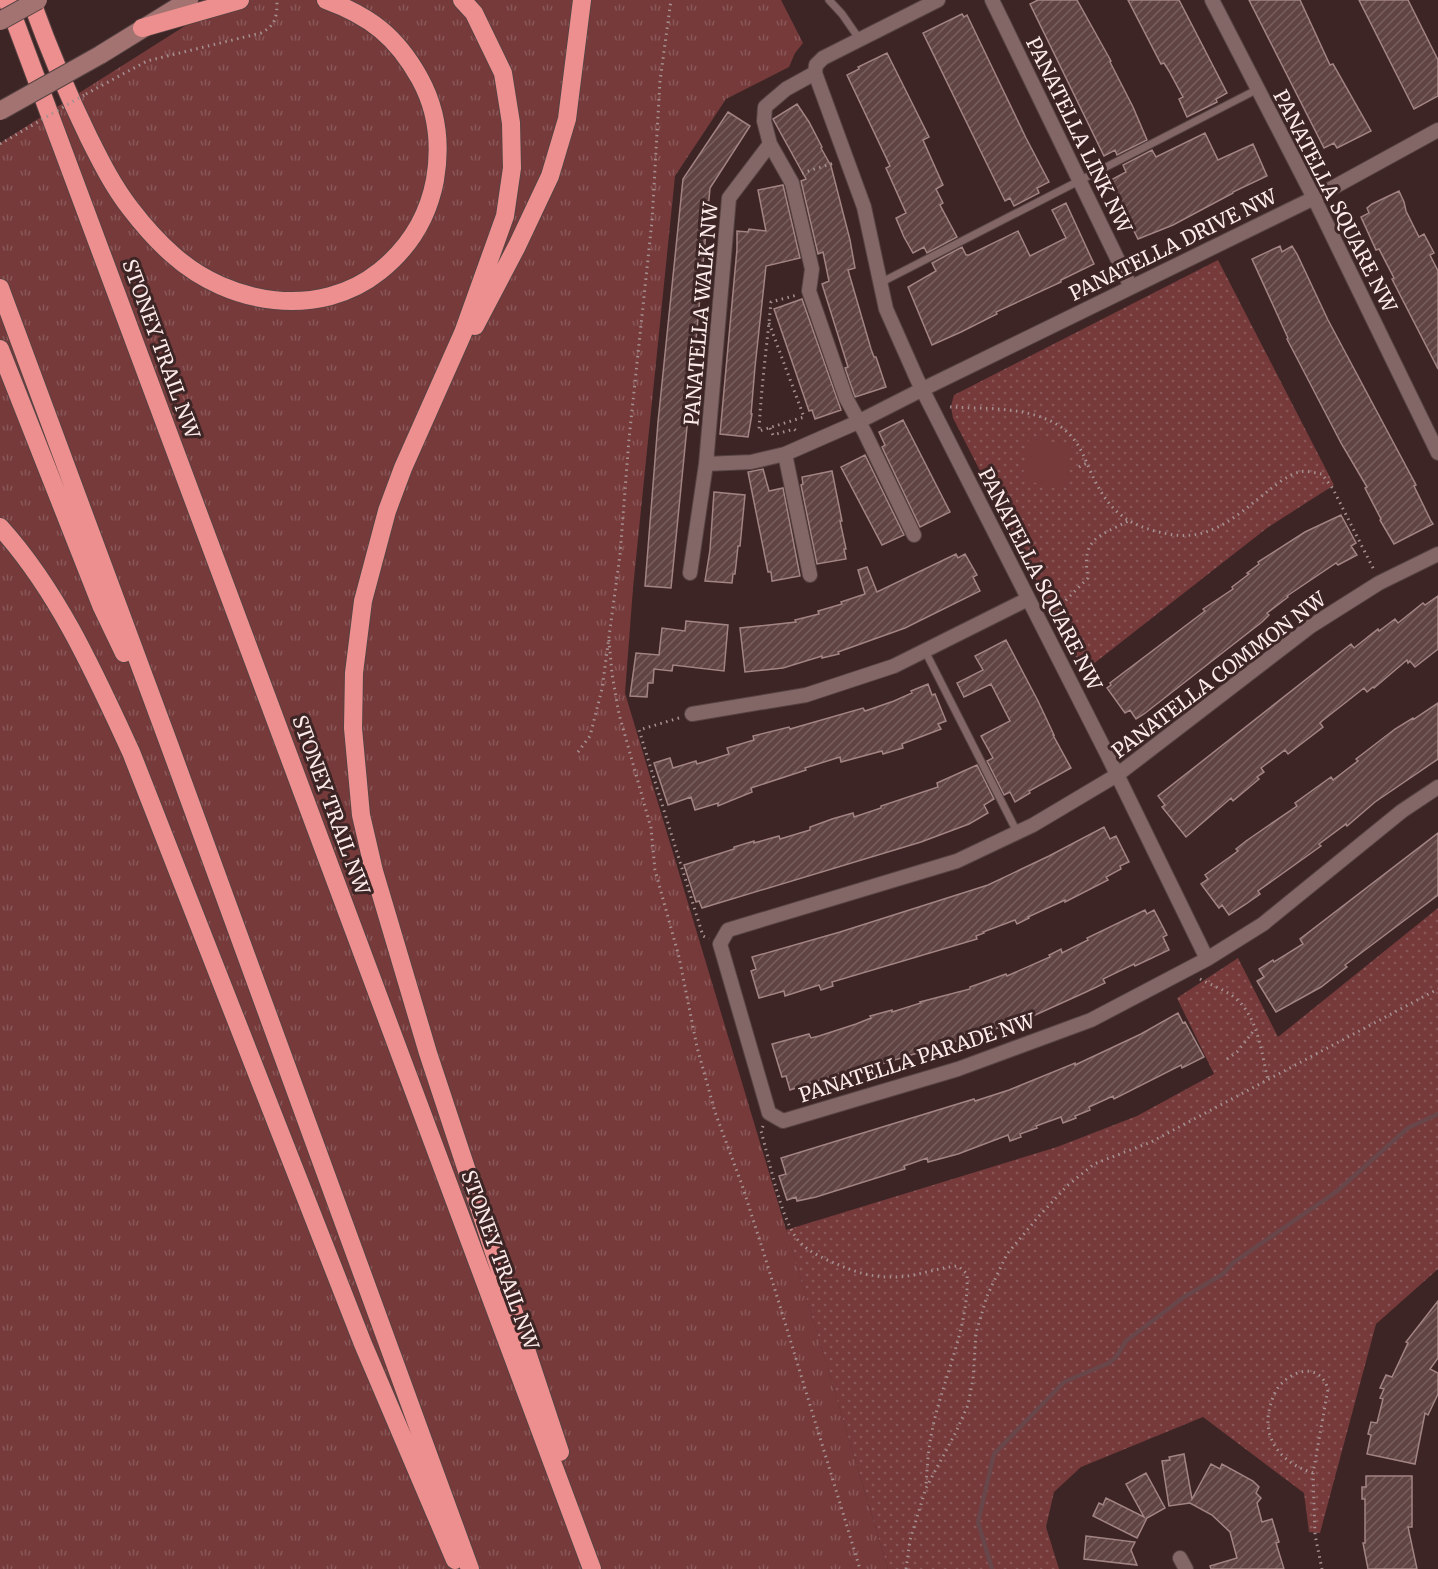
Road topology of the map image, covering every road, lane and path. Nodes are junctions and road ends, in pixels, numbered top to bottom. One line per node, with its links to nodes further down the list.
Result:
1 (7, 0): 74 (highway, STONEY TRAIL NW)
2 (31, 0): 7 (highway)
3 (38, 0): 15 (main road, bridge)
4 (189, 0): 16 (main road)
5 (240, 0): 16 (highway)
6 (277, 0): 22 (path, bridge)
7 (326, 0)
8 (462, 0): 33 (highway)
9 (582, 0): 33 (highway)
10 (671, 0): 54 (path)
11 (829, 0): 17 (lane)
12 (938, 0): 17 (street)
13 (992, 0): 26 (street, PANATELLA LINK NW)
14 (1212, 0): 19 (street, PANATELLA SQUARE NW)
15 (0, 21)
16 (142, 28): 20 (main road, bridge)
17 (860, 40): 18 (street)
18 (815, 73): 23 (street); 28 (street, PANATELLA SQUARE NW)
19 (1258, 89): 26 (lane); 27 (street, PANATELLA SQUARE NW)
20 (0, 111)
21 (1438, 130): 27 (street, PANATELLA DRIVE NW)
22 (0, 144)
23 (770, 144): 37 (street); 43 (street, PANATELLA WALK NW)
24 (839, 161): 25 (path)
25 (802, 173)
26 (1079, 181): 28 (lane); 29 (street, PANATELLA LINK NW)
27 (1314, 198): 29 (street, PANATELLA DRIVE NW); 40 (street, PANATELLA SQUARE NW)
28 (880, 283): 35 (street, PANATELLA SQUARE NW)
29 (1131, 287): 35 (street, PANATELLA DRIVE NW)
30 (0, 288): 57 (highway)
31 (795, 295): 32 (path)
32 (769, 323): 38 (path); 38 (path)
33 (463, 333): 75 (highway)
34 (0, 349): 57 (highway)
35 (921, 390): 37 (street); 52 (street, PANATELLA SQUARE NW)
36 (950, 407): 42 (path)
37 (858, 422): 41 (street); 47 (street)
38 (770, 428): 39 (path)
39 (799, 434)
40 (1438, 453)
41 (785, 454): 43 (street); 50 (street)
42 (1087, 463): 44 (path); 45 (path)
43 (706, 464): 49 (street, PANATELLA WALK NW)
44 (1078, 467)
45 (1128, 521): 51 (path); 53 (path)
46 (0, 526): 72 (highway)
47 (914, 535)
48 (1438, 554): 51 (street, PANATELLA COMMON NW)
49 (690, 573)
50 (810, 575)
51 (1379, 583): 59 (street, PANATELLA COMMON NW)
52 (1028, 598): 55 (street); 59 (street, PANATELLA SQUARE NW)
53 (1053, 613)
54 (609, 640): 58 (path); 76 (path)
55 (925, 651): 56 (street); 61 (lane)
56 (692, 714): 62 (path)
57 (170, 744): 73 (highway)
58 (578, 752)
59 (1117, 775): 61 (street); 63 (street, PANATELLA SQUARE NW)
60 (1438, 787): 63 (street)
61 (1017, 832): 62 (street)
62 (720, 944): 69 (street)
63 (1207, 959): 69 (street, PANATELLA PARADE NW)
64 (1198, 978): 66 (path)
65 (1438, 989): 68 (path)
66 (1255, 1029): 67 (path); 68 (path)
67 (1227, 1059)
68 (1268, 1080): 71 (path)
69 (769, 1113): 71 (path)
70 (1313, 1473): 70 (path); 78 (path)
71 (926, 1488): 77 (path)
72 (458, 1569)
73 (470, 1569)
74 (592, 1569)
75 (599, 1569)
76 (860, 1569)
77 (906, 1569)
78 (1322, 1569)

